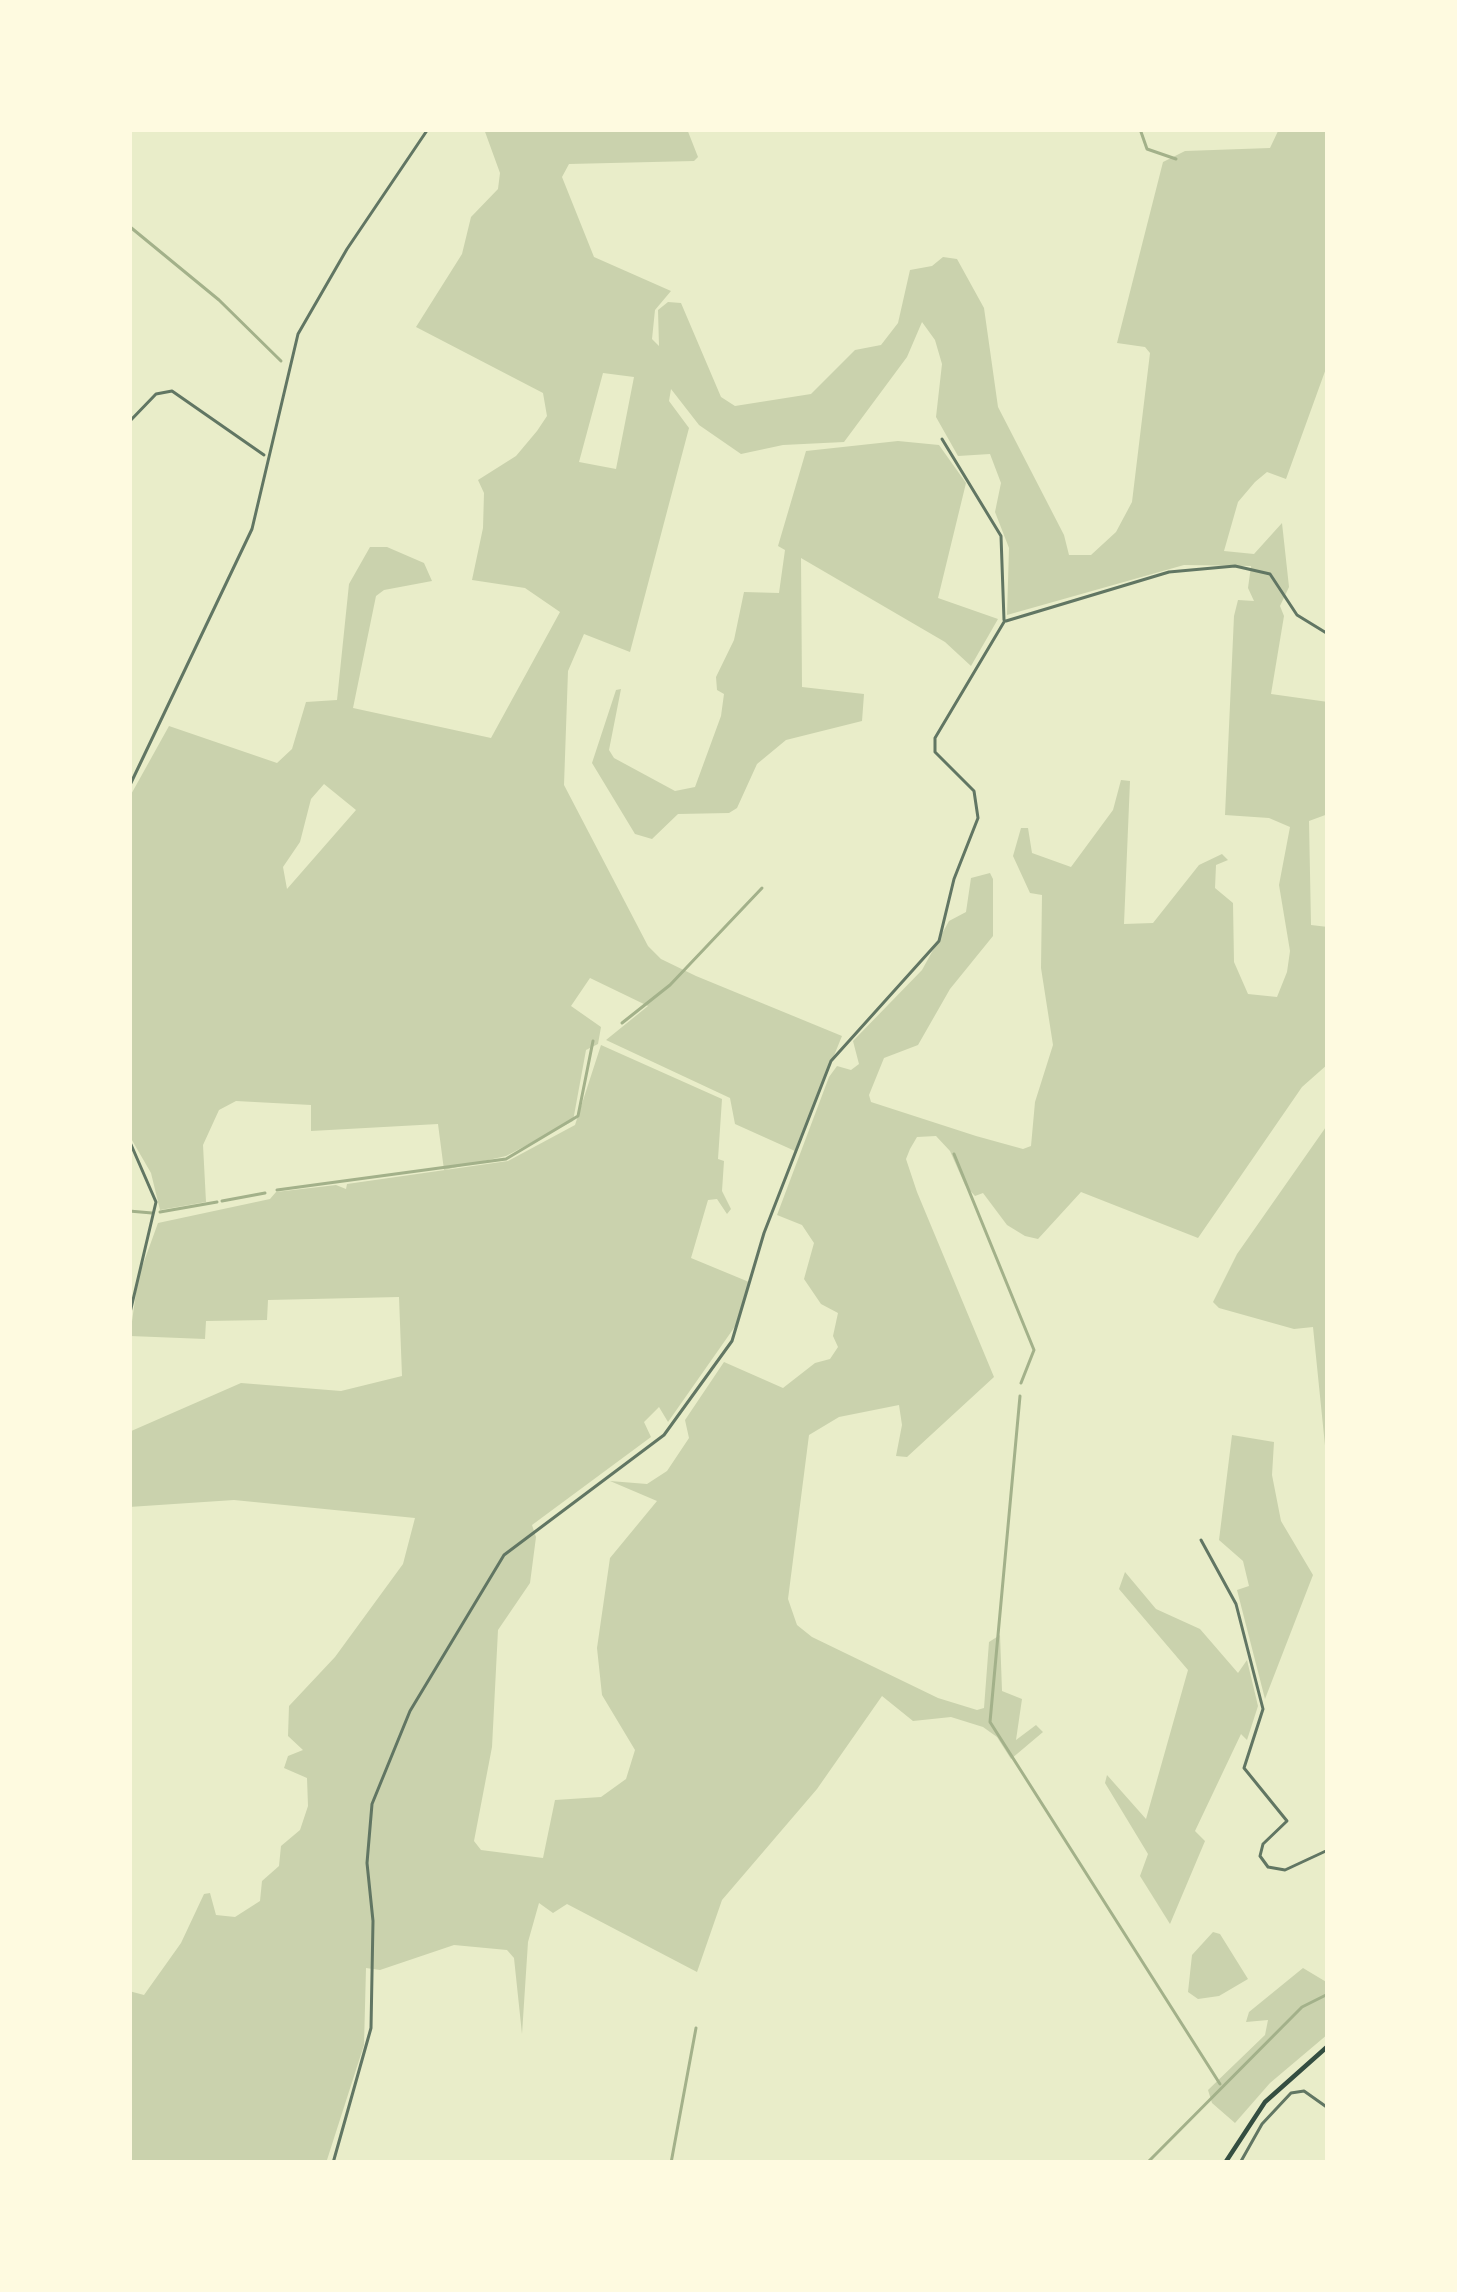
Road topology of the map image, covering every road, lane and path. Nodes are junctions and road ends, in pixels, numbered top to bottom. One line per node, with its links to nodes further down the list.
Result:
1 (428, 129): 4 (street)
2 (129, 422): 4 (street)
3 (942, 439): 5 (street)
4 (266, 456): 7 (street)
5 (1004, 622): 6 (street); 14 (street)
6 (1328, 634)
7 (129, 787)
8 (129, 1140): 9 (street)
9 (129, 1317)
10 (1202, 1540): 11 (street)
11 (1328, 1850)
12 (1328, 2047): 15 (main road)
13 (1328, 2108): 16 (street)
14 (332, 2163)
15 (1225, 2163)
16 (1240, 2163)

